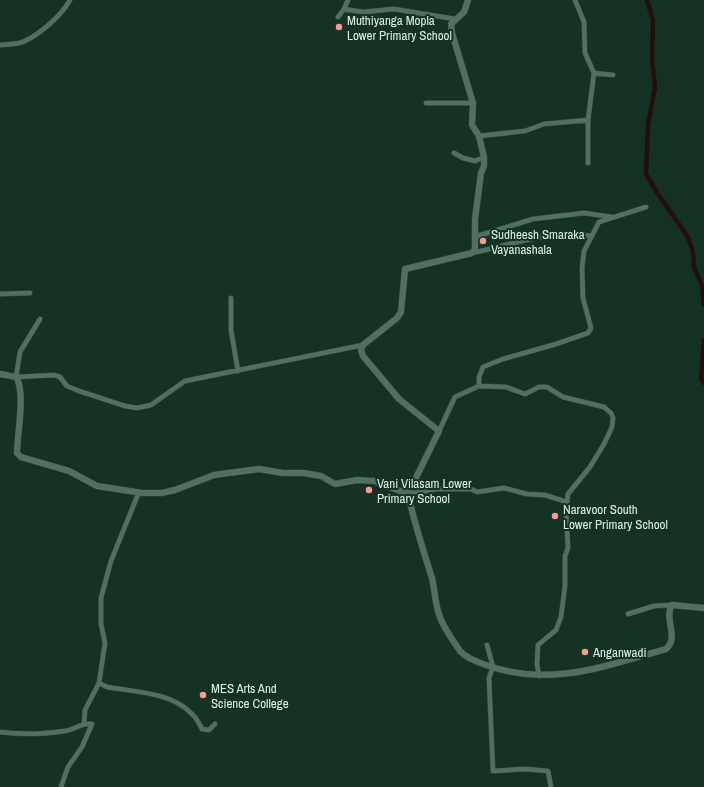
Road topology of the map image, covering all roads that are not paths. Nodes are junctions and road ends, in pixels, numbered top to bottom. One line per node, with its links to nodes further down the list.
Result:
1 (70, 0): 8 (street)
2 (348, 0): 5 (street)
3 (468, 0): 7 (street)
4 (575, 0): 9 (street)
5 (344, 9): 6 (street); 7 (street)
6 (338, 17)
7 (455, 18): 12 (street)
8 (0, 45)
9 (594, 73): 10 (street); 13 (street)
10 (613, 75)
11 (426, 103): 12 (street)
12 (473, 103): 14 (street)
13 (588, 120): 14 (street); 17 (street)
14 (479, 136): 16 (street)
15 (454, 153): 16 (street)
16 (484, 157): 21 (street)
17 (588, 163)
18 (646, 207): 19 (street)
19 (613, 218): 20 (street); 21 (street)
20 (592, 236): 22 (street); 31 (street)
21 (474, 237): 22 (street)
22 (472, 253): 27 (street)
23 (30, 293): 24 (street)
24 (0, 294)
25 (231, 298): 28 (street)
26 (40, 319): 30 (street)
27 (363, 345): 28 (street); 32 (street)
28 (238, 371): 30 (street)
29 (0, 374): 30 (street)
30 (16, 377): 33 (street)
31 (479, 386): 32 (street); 35 (street)
32 (439, 431): 34 (street)
33 (139, 492): 34 (street); 42 (street)
34 (408, 494): 35 (street); 40 (street)
35 (567, 502): 41 (street)
36 (672, 605): 37 (street); 38 (street); 41 (street)
37 (704, 608)
38 (628, 614)
39 (487, 645): 40 (street)
40 (493, 667): 41 (street); 47 (street)
41 (539, 676)
42 (99, 683): 43 (street); 44 (street)
43 (84, 724): 45 (street); 46 (street)
44 (215, 724)
45 (0, 732)
46 (62, 787)
47 (551, 787)

